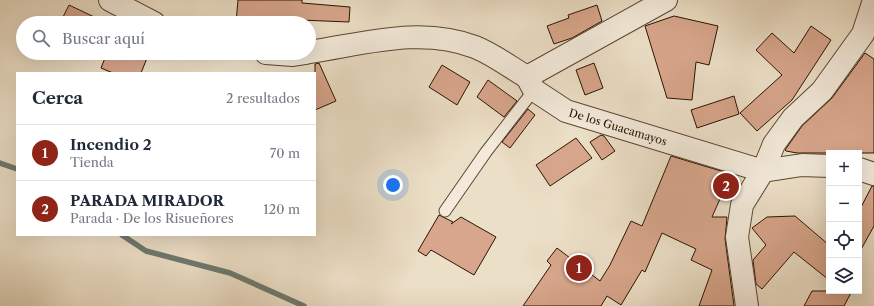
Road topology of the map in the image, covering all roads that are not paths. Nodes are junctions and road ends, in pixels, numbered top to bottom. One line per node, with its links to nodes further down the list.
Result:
1 (110, 0): 4 (street)
2 (666, 0): 6 (street)
3 (874, 0): 8 (street)
4 (141, 16)
5 (316, 51): 6 (street, De los Guacamayos)
6 (531, 84): 8 (street, De los Guacamayos); 11 (lane)
7 (826, 166): 8 (street, De los Guacamayos)
8 (763, 171): 12 (street)
9 (862, 171): 10 (street)
10 (874, 174)
11 (445, 211)
12 (747, 306)

